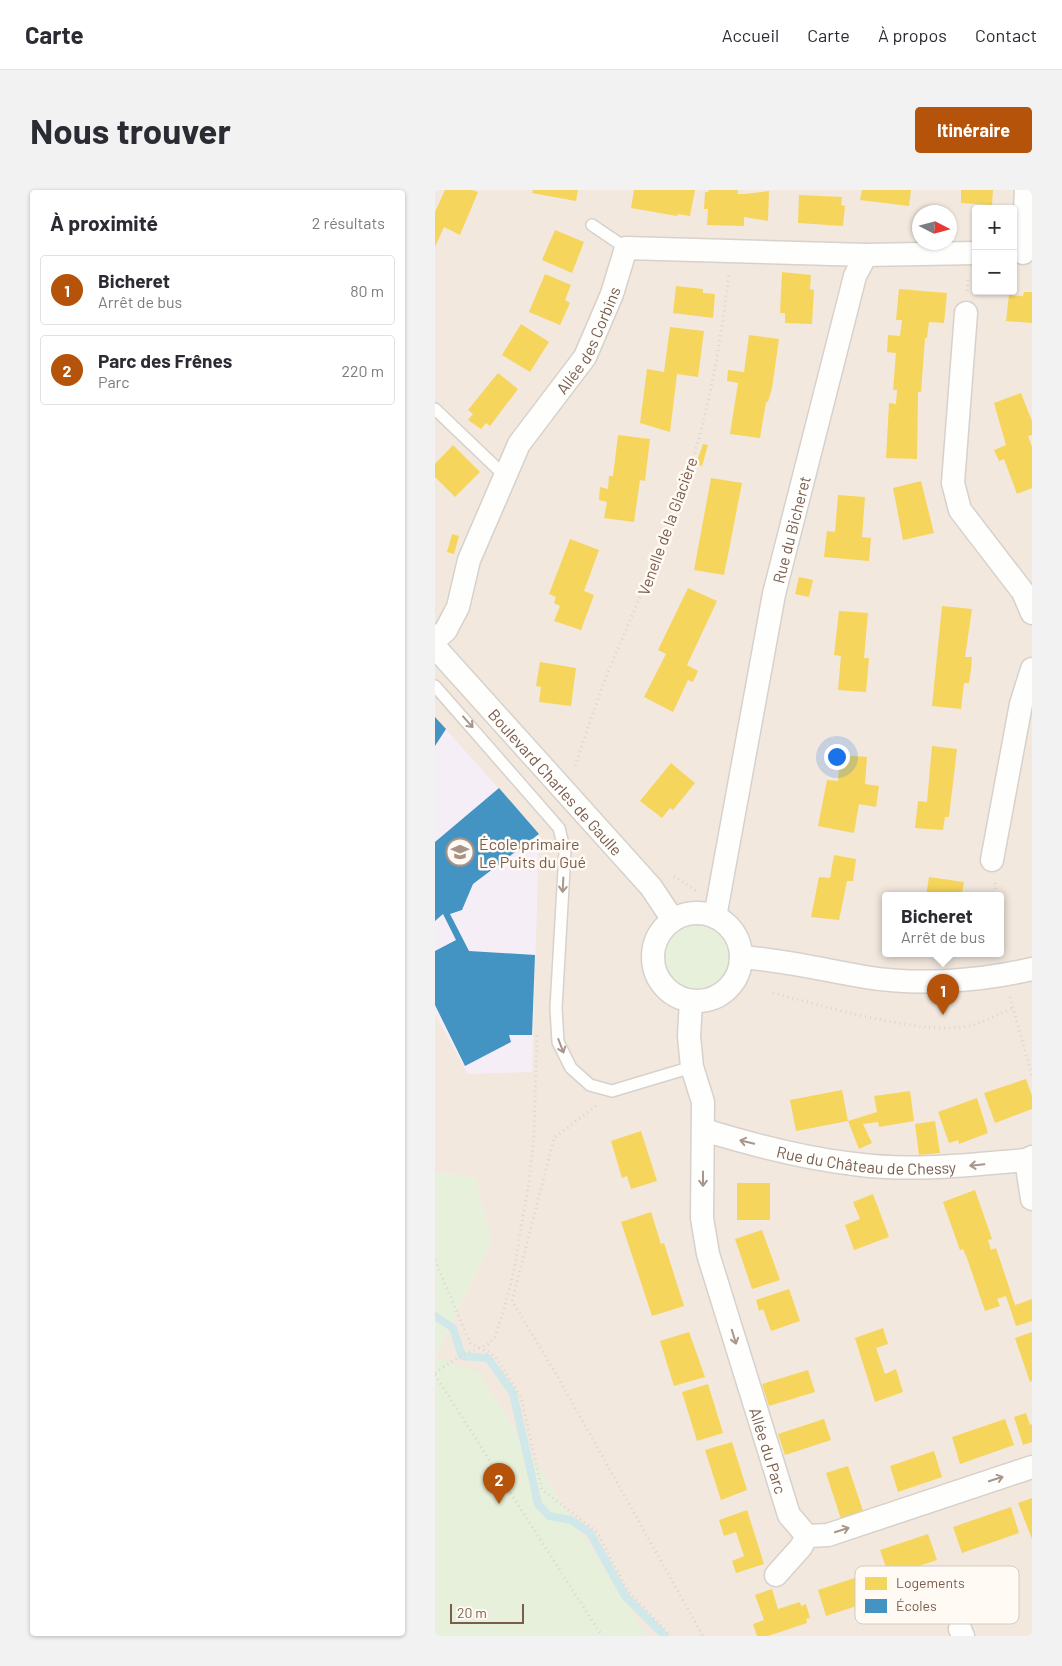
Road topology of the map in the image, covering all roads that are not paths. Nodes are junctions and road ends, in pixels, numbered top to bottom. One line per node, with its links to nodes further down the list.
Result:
1 (1026, 190): 5 (street)
2 (592, 225): 3 (lane)
3 (626, 248): 6 (street); 9 (street, Allée des Corbins)
4 (972, 253): 6 (street)
5 (1023, 253)
6 (866, 254): 16 (street, Rue du Bicheret)
7 (966, 313): 10 (street)
8 (435, 409): 9 (lane)
9 (503, 476): 11 (street, Allée des Corbins)
10 (1032, 613)
11 (435, 640)
12 (435, 647): 17 (street, Boulevard Charles de Gaulle)
13 (1032, 669): 15 (street)
14 (435, 686): 21 (lane, one-way to 21)
15 (993, 860)
16 (715, 917): 17 (street); 18 (street)
17 (673, 920): 20 (street)
18 (741, 957): 19 (street); 20 (street)
19 (1032, 969)
20 (691, 1001): 21 (street, Allée du Parc)
21 (692, 1067): 22 (street, Allée du Parc)
22 (704, 1130): 23 (street, Rue du Château de Chessy, one-way to 22); 26 (street, Allée du Parc, one-way to 26)
23 (1029, 1159): 24 (street)
24 (1032, 1198)
25 (1032, 1467): 26 (street, one-way to 25)
26 (807, 1536): 27 (street)
27 (776, 1575)

